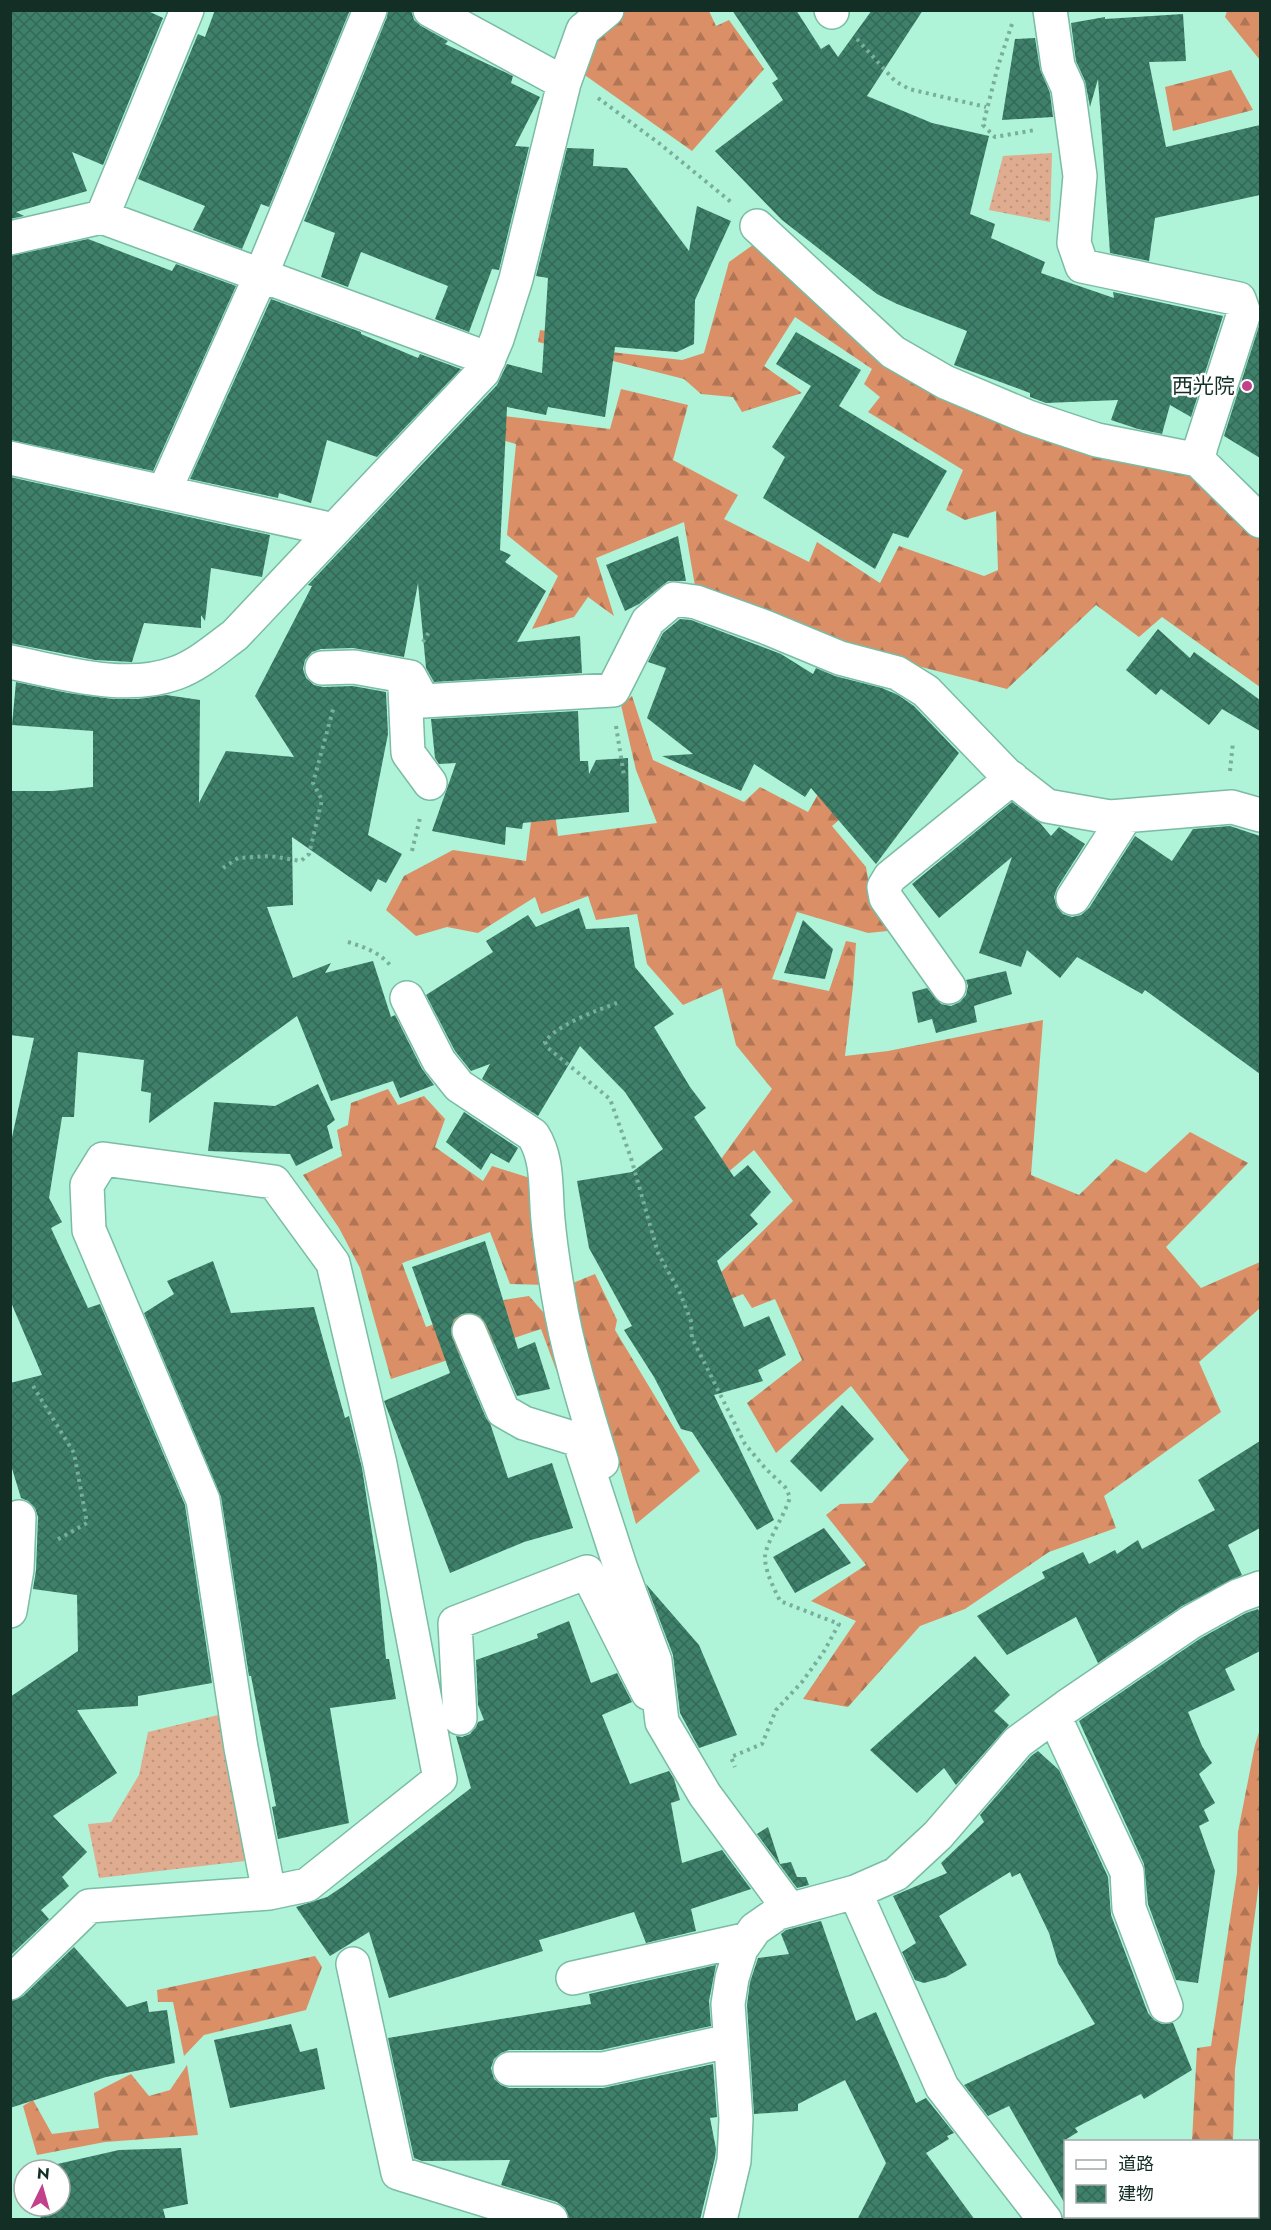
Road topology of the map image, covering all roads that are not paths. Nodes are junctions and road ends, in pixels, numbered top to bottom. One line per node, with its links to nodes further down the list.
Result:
1 (187, 10): 7 (street)
2 (370, 10): 10 (street)
3 (430, 10): 6 (street)
4 (607, 10): 6 (street)
5 (1050, 10): 13 (street)
6 (564, 83): 11 (street)
7 (102, 217): 9 (street); 10 (street)
8 (757, 226): 13 (street)
9 (10, 238)
10 (261, 275): 11 (street); 14 (street)
11 (489, 359): 16 (street)
12 (10, 458): 14 (street)
13 (1198, 460): 15 (street)
14 (164, 492): 16 (street)
15 (1260, 521)
16 (334, 530): 17 (street)
17 (10, 662)
18 (333, 668): 19 (street)
19 (410, 677): 20 (street); 21 (street)
20 (1012, 778): 23 (street); 25 (street)
21 (430, 783)
22 (1260, 815): 23 (street)
23 (1125, 817): 24 (street)
24 (1073, 898)
25 (949, 987)
26 (407, 998): 29 (street)
27 (469, 1331): 29 (street)
28 (19, 1517): 31 (street)
29 (621, 1569): 34 (street)
30 (1260, 1588): 32 (street)
31 (10, 1611)
32 (1054, 1716): 35 (street); 42 (street)
33 (460, 1718): 34 (street)
34 (662, 1722): 37 (street)
35 (855, 1892): 37 (street); 47 (street)
36 (269, 1893): 36 (street); 41 (street)
37 (790, 1910): 38 (street)
38 (748, 1939): 40 (street); 43 (street)
39 (353, 1964): 45 (street)
40 (573, 1978)
41 (10, 1983)
42 (1166, 2006)
43 (729, 2041): 44 (street); 46 (street)
44 (510, 2069)
45 (551, 2220)
46 (720, 2220)
47 (1045, 2220)

